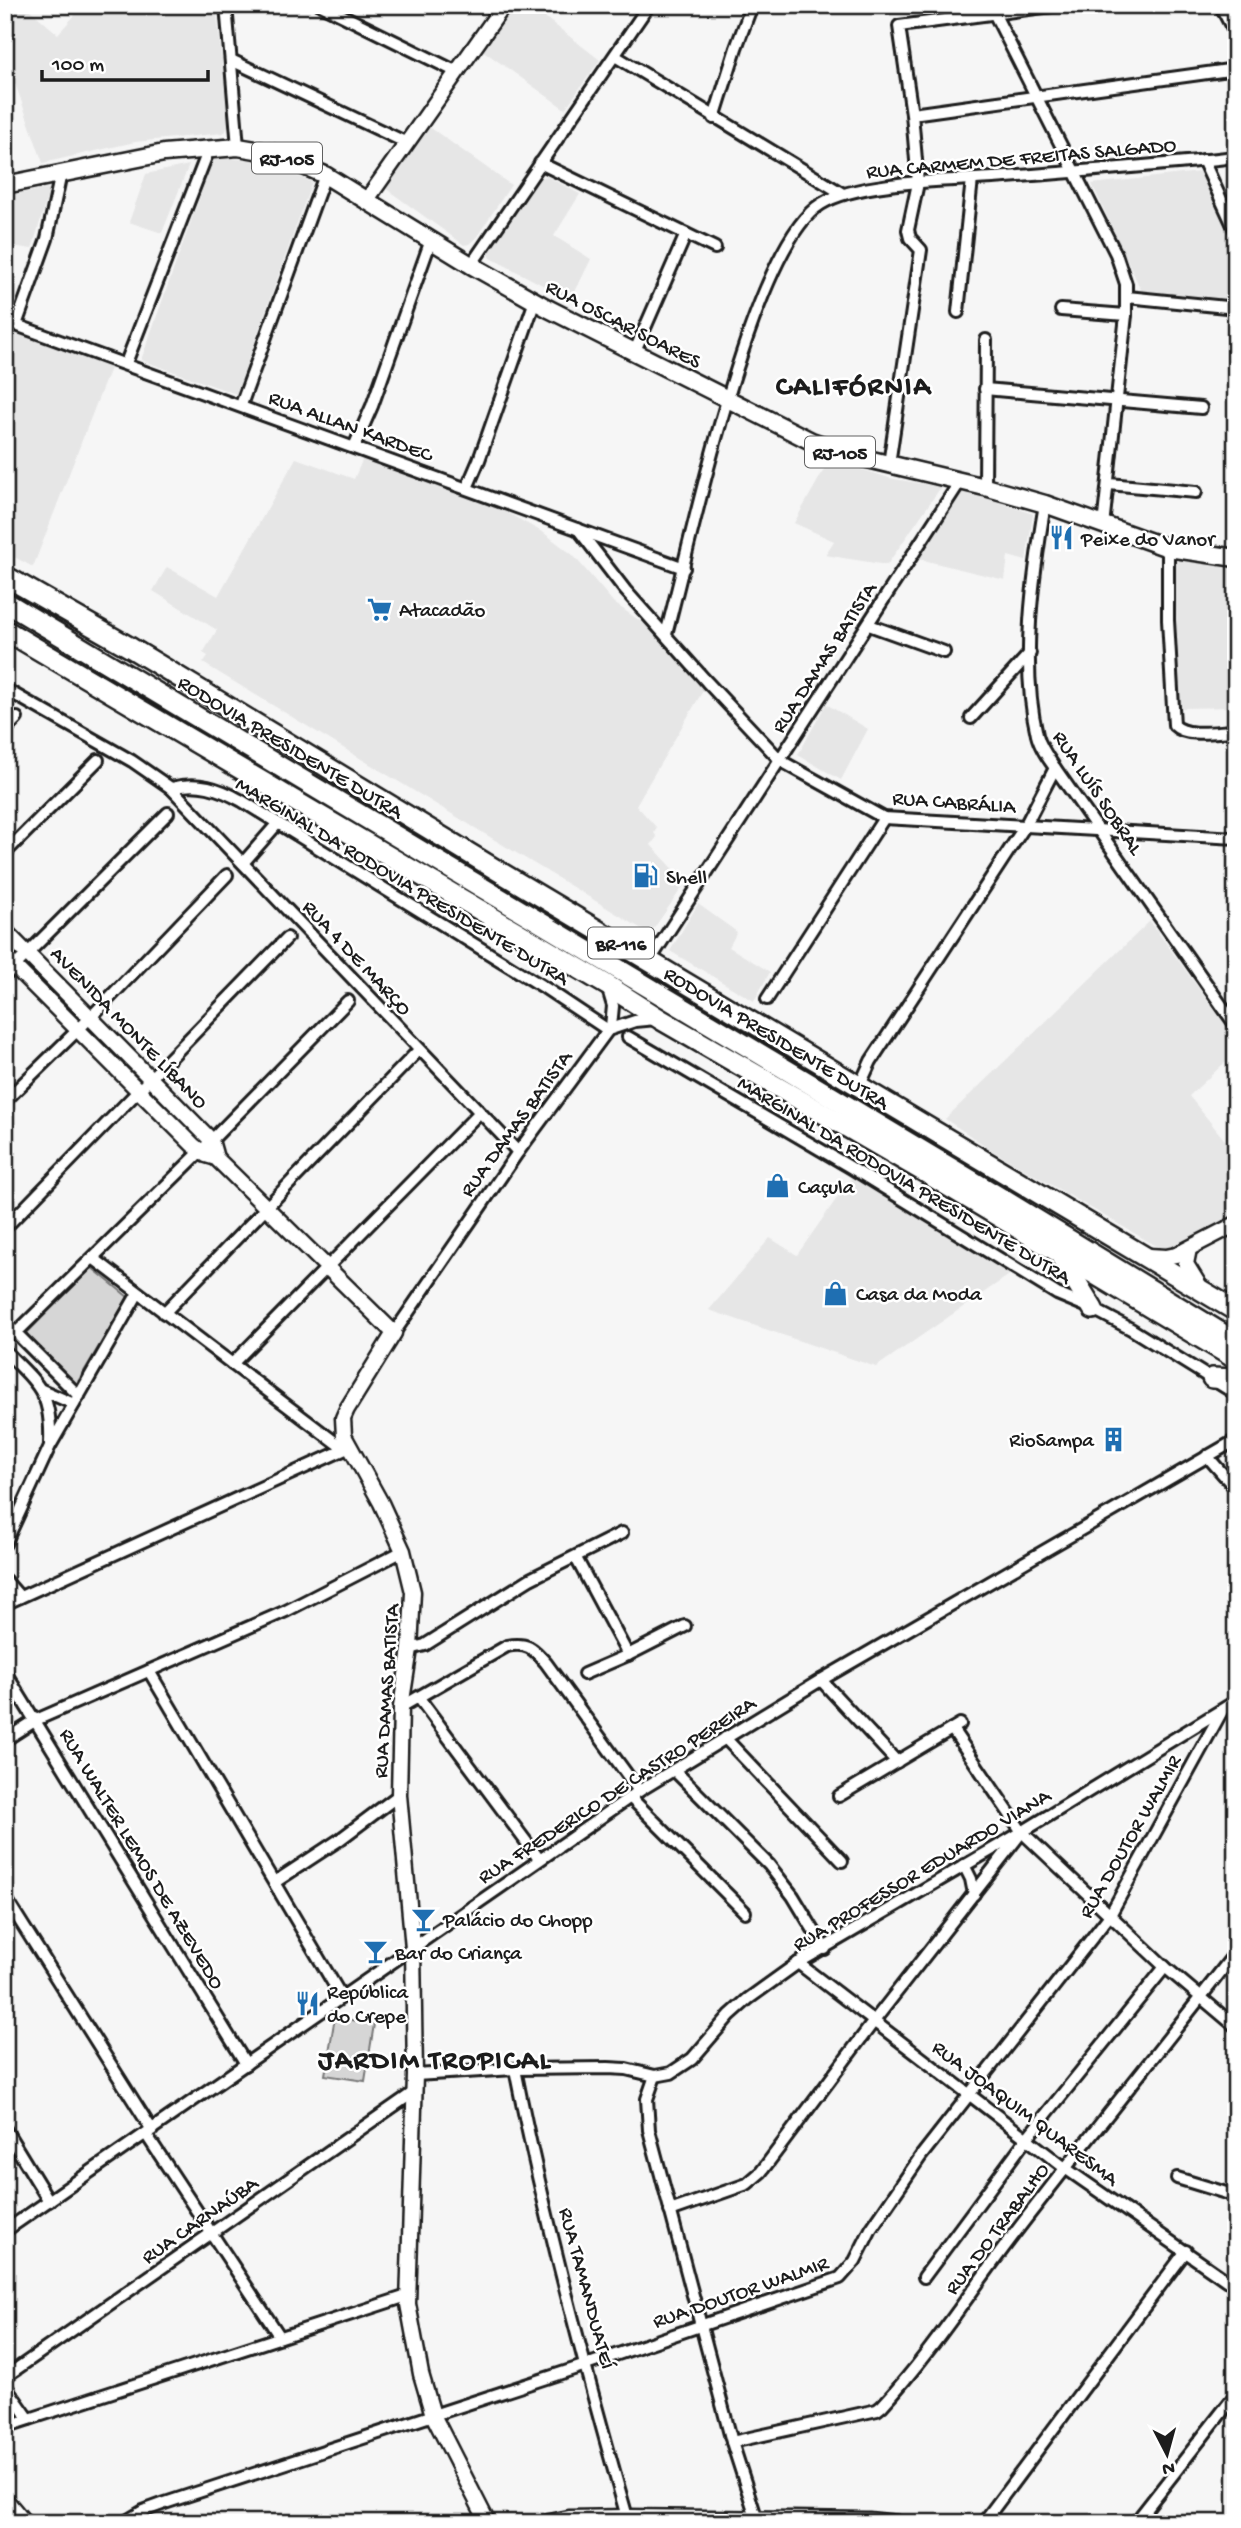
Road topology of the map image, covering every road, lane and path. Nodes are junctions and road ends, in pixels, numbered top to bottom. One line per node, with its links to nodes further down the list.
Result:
1 (226, 5): 11 (street)
2 (321, 5): 13 (street)
3 (504, 5): 13 (street)
4 (649, 5): 10 (street)
5 (752, 5): 16 (street)
6 (1060, 5): 7 (street)
7 (992, 10): 14 (street); 15 (street)
8 (1227, 11): 9 (street)
9 (1236, 35)
10 (615, 56): 16 (street); 22 (street)
11 (231, 60): 17 (street); 18 (street)
12 (1236, 69): 14 (street)
13 (457, 72): 17 (street)
14 (1036, 98): 15 (street); 23 (street)
15 (912, 114): 27 (street)
16 (714, 118): 29 (street)
17 (407, 143): 30 (street)
18 (238, 147): 19 (main road, RUA OSCAR SOARES / RJ-105); 25 (main road, RUA OSCAR SOARES / RJ-105)
19 (209, 149): 24 (main road, RUA OSCAR SOARES / RJ-105); 45 (street)
20 (1236, 157): 21 (street, RUA CARMEM DE FREITAS SALGADO)
21 (1203, 160): 23 (street, RUA CARMEM DE FREITAS SALGADO); 31 (street)
22 (540, 163): 32 (street); 35 (street)
23 (1073, 172): 26 (street, RUA CARMEM DE FREITAS SALGADO); 36 (street)
24 (61, 173): 28 (main road, RUA OSCAR SOARES / RJ-105); 42 (street)
25 (325, 175): 30 (main road, RUA OSCAR SOARES / RJ-105); 49 (street)
26 (972, 179): 27 (street, RUA CARMEM DE FREITAS SALGADO); 40 (street)
27 (918, 183): 29 (street, RUA CARMEM DE FREITAS SALGADO); 52 (street)
28 (5, 185)
29 (843, 194): 47 (street, RUA CARMEM DE FREITAS SALGADO)
30 (366, 201): 33 (main road, RUA OSCAR SOARES / RJ-105)
31 (1236, 232)
32 (686, 234): 34 (street); 44 (street)
33 (431, 240): 35 (main road, RUA OSCAR SOARES / RJ-105); 51 (street)
34 (715, 248)
35 (471, 265): 37 (main road, RUA OSCAR SOARES / RJ-105)
36 (1127, 297): 38 (street); 41 (street)
37 (535, 301): 44 (main road, RUA OSCAR SOARES / RJ-105); 56 (street)
38 (1236, 308)
39 (1061, 310): 41 (street)
40 (958, 312)
41 (1126, 315): 48 (street)
42 (11, 323): 45 (street, RUA ALLAN KARDEC)
43 (986, 340): 46 (street)
44 (634, 353): 47 (main road, RUA OSCAR SOARES / RJ-105)
45 (126, 363): 49 (street, RUA ALLAN KARDEC)
46 (985, 389): 48 (street); 55 (street)
47 (728, 400): 52 (main road, RUA OSCAR SOARES / RJ-105); 63 (street, RUA CARMEM DE FREITAS SALGADO)
48 (1116, 400): 50 (street); 54 (street)
49 (241, 405): 51 (street, RUA ALLAN KARDEC)
50 (1201, 408)
51 (354, 447): 56 (street, RUA ALLAN KARDEC)
52 (889, 464): 53 (main road, RUA OSCAR SOARES / RJ-105)
53 (961, 480): 55 (main road, RUA OSCAR SOARES / RJ-105); 66 (street, RUA DAMAS BATISTA)
54 (1109, 484): 57 (street); 59 (street)
55 (985, 487): 58 (main road, RUA OSCAR SOARES / RJ-105)
56 (467, 488): 60 (street, RUA ALLAN KARDEC)
57 (1196, 492)
58 (1045, 505): 59 (main road, RUA OSCAR SOARES / RJ-105); 71 (street, RUA LUÍS SOBRAL)
59 (1103, 526): 61 (main road, RUA OSCAR SOARES / RJ-105)
60 (578, 529): 63 (street, RUA ALLAN KARDEC); 68 (street, RUA CABRÁLIA)
61 (1168, 548): 62 (main road, RUA OSCAR SOARES / RJ-105); 77 (street)
62 (1236, 558)
63 (684, 568): 68 (street, RUA CARMEM DE FREITAS SALGADO)
64 (5, 576): 94 (highway, BR-116)
65 (5, 602): 129 (highway, RODOVIA PRESIDENTE DUTRA / BR-116)
66 (869, 625): 70 (street); 79 (street, RUA DAMAS BATISTA)
67 (5, 630): 72 (highway, RODOVIA PRESIDENTE DUTRA / BR-116)
68 (666, 634): 79 (street, RUA CABRÁLIA)
69 (5, 638): 72 (highway, BR-116)
70 (944, 652)
71 (1030, 653): 74 (street); 80 (street, RUA LUÍS SOBRAL)
72 (73, 670): 96 (highway, RODOVIA PRESIDENTE DUTRA / BR-116)
73 (5, 689): 81 (street, RUA 4 DE MARÇO)
74 (971, 718)
75 (17, 719): 76 (street)
76 (5, 730)
77 (1236, 731)
78 (98, 761): 88 (street)
79 (781, 761): 83 (street, RUA CABRÁLIA); 94 (street, RUA DAMAS BATISTA)
80 (1055, 768): 85 (street); 86 (street, RUA LUÍS SOBRAL)
81 (172, 788): 84 (street, MARGINAL DA RODOVIA PRESIDENTE DUTRA); 89 (street, RUA 4 DE MARÇO)
82 (168, 813): 93 (street)
83 (884, 818): 85 (street, RUA CABRÁLIA); 97 (street)
84 (278, 823): 89 (street); 103 (street, MARGINAL DA RODOVIA PRESIDENTE DUTRA)
85 (1025, 825): 86 (street, RUA CABRÁLIA); 107 (street)
86 (1098, 829): 87 (street, RUA CABRÁLIA); 101 (street, RUA LUÍS SOBRAL)
87 (1236, 838)
88 (5, 853)
89 (243, 863): 105 (street, RUA 4 DE MARÇO)
90 (228, 875): 99 (street)
91 (5, 930): 93 (street, AVENIDA MONTE LÍBANO)
92 (287, 938): 106 (street)
93 (29, 952): 95 (street); 99 (street, AVENIDA MONTE LÍBANO)
94 (650, 960): 107 (highway, BR-116)
95 (9, 967): 102 (street, AVENIDA MONTE LÍBANO)
96 (607, 985): 100 (highway, RODOVIA PRESIDENTE DUTRA / BR-116); 103 (street)
97 (767, 999)
98 (348, 1001): 111 (street)
99 (91, 1017): 102 (street); 106 (street, AVENIDA MONTE LÍBANO)
100 (660, 1019): 103 (street); 117 (highway, RODOVIA PRESIDENTE DUTRA / BR-116)
101 (1236, 1026)
102 (77, 1029): 108 (street, AVENIDA MONTE LÍBANO); 109 (street)
103 (609, 1029): 112 (street, RUA DAMAS BATISTA)
104 (628, 1037): 123 (street, MARGINAL DA RODOVIA PRESIDENTE DUTRA)
105 (419, 1050): 110 (street, RUA 4 DE MARÇO); 113 (street)
106 (151, 1079): 108 (street); 111 (street, AVENIDA MONTE LÍBANO)
107 (859, 1087): 118 (highway, BR-116)
108 (138, 1091): 111 (street, AVENIDA MONTE LÍBANO); 115 (street)
109 (5, 1101)
110 (479, 1113): 112 (street, RUA 4 DE MARÇO); 120 (street)
111 (206, 1146): 113 (street, AVENIDA MONTE LÍBANO); 119 (street)
112 (517, 1152): 128 (street, RUA DAMAS BATISTA)
113 (266, 1207): 120 (street, AVENIDA MONTE LÍBANO); 125 (street)
114 (1236, 1224): 116 (street)
115 (5, 1228)
116 (1189, 1249): 118 (street); 122 (street)
117 (1058, 1254): 123 (highway); 131 (highway, RODOVIA PRESIDENTE DUTRA / BR-116)
118 (1140, 1255): 122 (highway, BR-116)
119 (93, 1258): 121 (street); 127 (street)
120 (329, 1267): 128 (street, AVENIDA MONTE LÍBANO); 132 (street)
121 (138, 1293): 125 (street); 137 (street)
122 (1212, 1297): 124 (highway, BR-116)
123 (1093, 1309): 133 (street, MARGINAL DA RODOVIA PRESIDENTE DUTRA)
124 (1236, 1311)
125 (164, 1313): 132 (street)
126 (5, 1322): 127 (street)
127 (16, 1333): 137 (street)
128 (394, 1333): 140 (street, RUA DAMAS BATISTA)
129 (1236, 1342)
130 (5, 1351): 135 (street)
131 (1236, 1359)
132 (232, 1364): 140 (street)
133 (1212, 1378): 134 (highway); 136 (street, MARGINAL DA RODOVIA PRESIDENTE DUTRA)
134 (1236, 1379)
135 (42, 1390): 137 (street); 139 (street)
136 (1236, 1394)
137 (77, 1400): 139 (street)
138 (1236, 1440): 141 (street, RUA FREDERICO DE CASTRO PEREIRA)
139 (50, 1446): 143 (street)
140 (347, 1448): 146 (street, RUA DAMAS BATISTA); 149 (street)
141 (1207, 1456): 142 (street); 157 (street, RUA FREDERICO DE CASTRO PEREIRA)
142 (1236, 1489)
143 (9, 1525): 145 (street)
144 (622, 1533): 147 (street)
145 (5, 1544)
146 (402, 1551): 152 (street, RUA DAMAS BATISTA); 154 (street)
147 (576, 1558): 152 (street); 153 (street)
148 (5, 1580): 149 (street)
149 (20, 1597): 150 (street)
150 (5, 1604)
151 (685, 1626): 153 (street)
152 (410, 1649): 160 (street, RUA DAMAS BATISTA)
153 (628, 1655): 156 (street)
154 (149, 1671): 162 (street); 174 (street)
155 (5, 1672): 162 (street, RUA WALTER LEMOS DE AZEVEDO)
156 (584, 1674)
157 (821, 1680): 163 (street, RUA FREDERICO DE CASTRO PEREIRA); 165 (street)
158 (419, 1698): 160 (street); 167 (street); 171 (street)
159 (1236, 1701): 161 (street, RUA PROFESSOR EDUARDO VIANA)
160 (401, 1707): 168 (street, RUA DAMAS BATISTA)
161 (1222, 1711): 170 (street, RUA PROFESSOR EDUARDO VIANA); 178 (street, RUA DOUTOR WALMIR)
162 (36, 1720): 164 (street); 188 (street, RUA WALTER LEMOS DE AZEVEDO)
163 (725, 1738): 166 (street, RUA FREDERICO DE CASTRO PEREIRA); 172 (street)
164 (5, 1740)
165 (897, 1762): 169 (street); 170 (street)
166 (674, 1770): 167 (street, RUA FREDERICO DE CASTRO PEREIRA); 180 (street)
167 (635, 1794): 171 (street, RUA FREDERICO DE CASTRO PEREIRA); 177 (street)
168 (399, 1795): 174 (street); 179 (street, RUA DAMAS BATISTA)
169 (839, 1796)
170 (1022, 1832): 173 (street, RUA PROFESSOR EDUARDO VIANA); 175 (street); 178 (street)
171 (539, 1859): 179 (street, RUA FREDERICO DE CASTRO PEREIRA)
172 (842, 1861)
173 (964, 1865): 175 (street); 180 (street, RUA PROFESSOR EDUARDO VIANA)
174 (275, 1882): 184 (street)
175 (974, 1894): 186 (street)
176 (5, 1896): 195 (street)
177 (745, 1912)
178 (1110, 1915): 183 (street); 193 (street, RUA DOUTOR WALMIR)
179 (413, 1948): 184 (street, RUA FREDERICO DE CASTRO PEREIRA); 190 (street, RUA DAMAS BATISTA)
180 (825, 1949): 182 (street, RUA PROFESSOR EDUARDO VIANA)
181 (1236, 1952): 185 (street, RUA DO TRABALHO)
182 (798, 1963): 186 (street, RUA JOAQUIM QUARESMA); 191 (street, RUA PROFESSOR EDUARDO VIANA)
183 (1165, 1967): 185 (street); 196 (street)
184 (341, 1996): 188 (street, RUA FREDERICO DE CASTRO PEREIRA)
185 (1201, 1997): 187 (street); 197 (street, RUA DO TRABALHO)
186 (874, 2021): 193 (street, RUA JOAQUIM QUARESMA); 201 (street)
187 (1236, 2027)
188 (246, 2064): 195 (street, RUA FREDERICO DE CASTRO PEREIRA)
189 (515, 2069): 190 (street); 191 (street); 210 (street, RUA TAMANDUATEÍ)
190 (415, 2074): 192 (street, RUA DAMAS BATISTA)
191 (655, 2076): 201 (street)
192 (414, 2092): 203 (street, RUA CARNAÚBA); 207 (street, RUA DAMAS BATISTA)
193 (968, 2094): 196 (street, RUA JOAQUIM QUARESMA); 208 (street, RUA DOUTOR WALMIR)
194 (5, 2129): 200 (street)
195 (149, 2132): 200 (street, RUA FREDERICO DE CASTRO PEREIRA); 203 (street)
196 (1027, 2138): 197 (street, RUA JOAQUIM QUARESMA); 205 (street)
197 (1065, 2168): 204 (street, RUA JOAQUIM QUARESMA); 217 (street, RUA DO TRABALHO)
198 (1177, 2178): 199 (street)
199 (1236, 2196)
200 (49, 2201): 202 (street, RUA FREDERICO DE CASTRO PEREIRA)
201 (670, 2211): 208 (street)
202 (5, 2231)
203 (212, 2233): 209 (street); 211 (street, RUA CARNAÚBA)
204 (1186, 2251): 206 (street, RUA JOAQUIM QUARESMA); 226 (street)
205 (923, 2277)
206 (1236, 2287)
207 (407, 2296): 209 (street); 214 (street, RUA DAMAS BATISTA)
208 (701, 2325): 210 (street, RUA DOUTOR WALMIR); 217 (street)
209 (280, 2337): 215 (street)
210 (586, 2365): 214 (street, RUA DOUTOR WALMIR); 219 (street, RUA TAMANDUATEÍ)
211 (5, 2377)
212 (5, 2385): 215 (street)
213 (1236, 2394): 227 (street)
214 (433, 2415): 222 (street, RUA DOUTOR WALMIR); 223 (street, RUA DAMAS BATISTA)
215 (29, 2419): 216 (street)
216 (5, 2427)
217 (732, 2442): 220 (street)
218 (5, 2498): 221 (street)
219 (634, 2519): 220 (street); 224 (street)
220 (757, 2520): 225 (street)
221 (25, 2523)
222 (123, 2523)
223 (488, 2523)
224 (545, 2523)
225 (897, 2523)
226 (983, 2523)
227 (1135, 2523)

